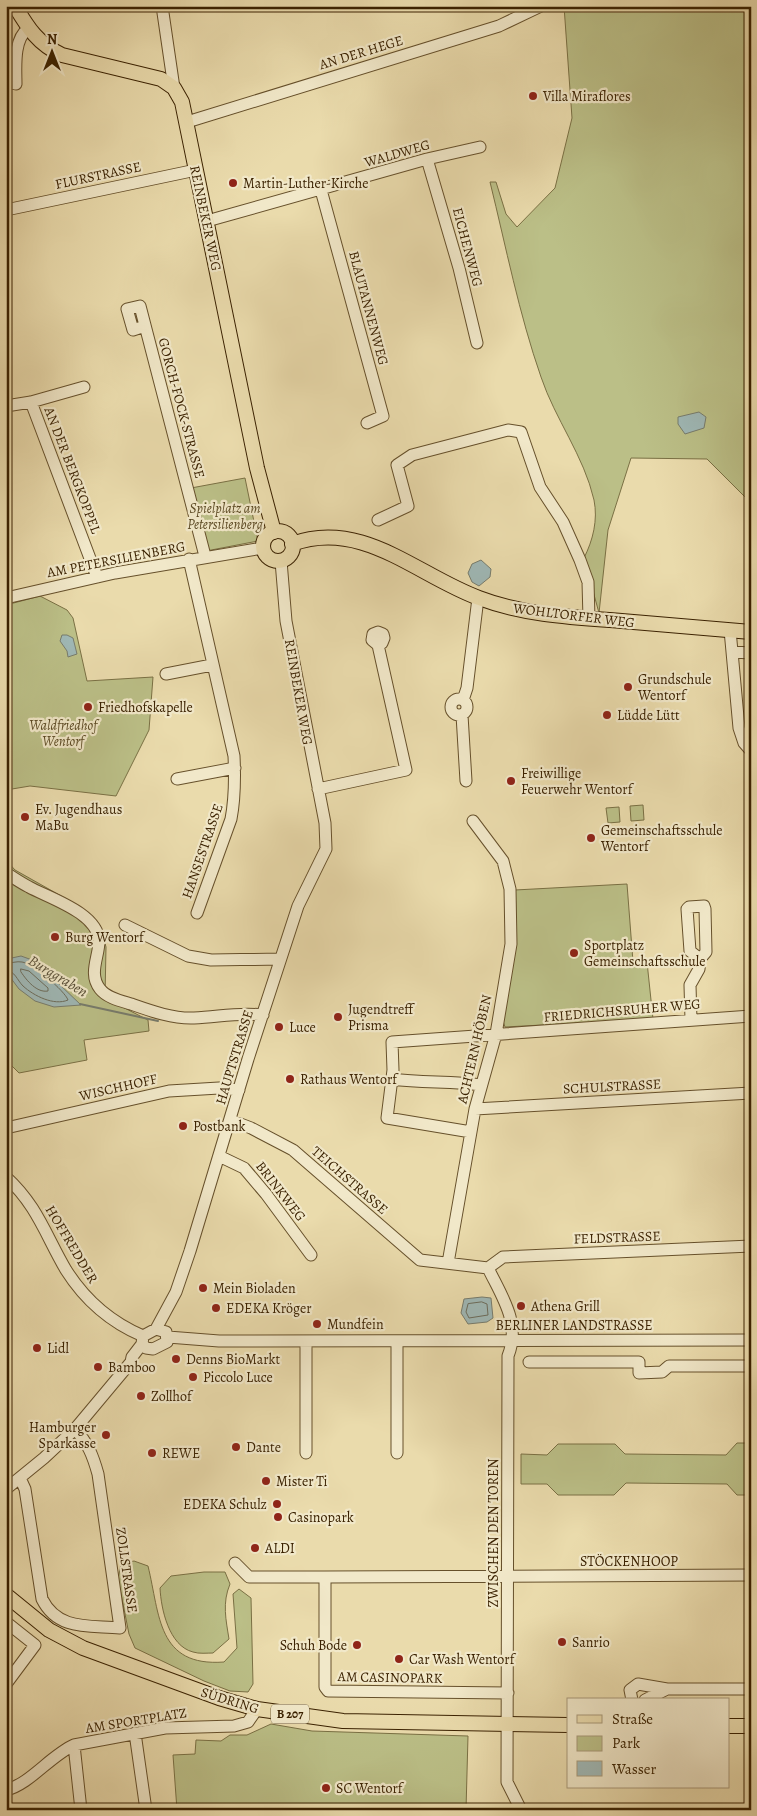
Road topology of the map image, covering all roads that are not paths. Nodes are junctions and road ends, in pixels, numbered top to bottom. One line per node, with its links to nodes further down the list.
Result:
1 (15, 6): 4 (main road)
2 (162, 6): 6 (street)
3 (541, 6): 7 (street, AN DER HEGE)
4 (28, 29): 5 (street); 6 (main road)
5 (6, 82)
6 (174, 88): 7 (main road, REINBEKER WEG)
7 (187, 122): 10 (main road, REINBEKER WEG)
8 (480, 147): 9 (street, WALDWEG)
9 (427, 159): 11 (street, WALDWEG); 15 (street, EICHENWEG)
10 (196, 170): 12 (street, FLURSTRASSE); 13 (main road, REINBEKER WEG)
11 (321, 190): 13 (street, WALDWEG); 19 (street, BLAUTANNENWEG)
12 (6, 210)
13 (208, 220): 21 (main road, REINBEKER WEG)
14 (145, 326): 24 (street, GORCH-FOCK-STRASSE)
15 (477, 343)
16 (84, 387): 17 (street)
17 (31, 402): 18 (street); 27 (street, AN DER BERGKOPPEL)
18 (6, 406)
19 (367, 424)
20 (378, 520): 30 (street)
21 (274, 532): 22 (main road); 23 (main road)
22 (292, 544): 26 (main road); 29 (main road, WOHLTORFER WEG)
23 (263, 548): 24 (street, AM PETERSILIENBERG); 26 (main road)
24 (205, 556): 25 (street, AM PETERSILIENBERG)
25 (188, 560): 27 (street, AM PETERSILIENBERG); 36 (street, HANSESTRASSE)
26 (281, 561): 42 (street, REINBEKER WEG)
27 (96, 577): 28 (street, AM PETERSILIENBERG)
28 (6, 598)
29 (478, 598): 30 (main road, WOHLTORFER WEG); 41 (street)
30 (589, 618): 31 (main road, WOHLTORFER WEG)
31 (730, 630): 32 (main road, WOHLTORFER WEG); 34 (street)
32 (751, 632)
33 (378, 645): 42 (street)
34 (732, 652): 35 (street); 38 (street)
35 (751, 653)
36 (212, 665): 37 (street); 39 (street, HANSESTRASSE)
37 (166, 674)
38 (751, 751)
39 (235, 768): 40 (street); 46 (street, HANSESTRASSE)
40 (177, 779)
41 (466, 781)
42 (318, 790): 44 (street, REINBEKER WEG)
43 (474, 821): 53 (street, ACHTERN HÖBEN)
44 (325, 823): 49 (street, HAUPTSTRASSE)
45 (6, 873): 50 (street)
46 (197, 913)
47 (125, 925): 49 (street)
48 (700, 958): 52 (street)
49 (280, 959): 50 (street, HAUPTSTRASSE)
50 (263, 1015): 56 (street, HAUPTSTRASSE)
51 (751, 1016): 52 (street, FRIEDRICHSRUHER WEG)
52 (691, 1020): 53 (street, FRIEDRICHSRUHER WEG)
53 (496, 1034): 54 (street, FRIEDRICHSRUHER WEG); 55 (street, ACHTERN HÖBEN)
54 (392, 1079): 55 (street); 61 (street)
55 (481, 1085): 58 (street, ACHTERN HÖBEN)
56 (239, 1090): 59 (street, HAUPTSTRASSE); 60 (street, WISCHHOFF)
57 (751, 1093): 58 (street, SCHULSTRASSE)
58 (475, 1109): 61 (street, ACHTERN HÖBEN)
59 (230, 1120): 62 (street, HAUPTSTRASSE); 66 (street, TEICHSTRASSE)
60 (6, 1128)
61 (471, 1132): 66 (street, ACHTERN HÖBEN)
62 (219, 1156): 65 (street, BRINKWEG); 68 (street, HAUPTSTRASSE)
63 (6, 1177): 73 (street, HOFFREDDER)
64 (751, 1246): 67 (street, FELDSTRASSE)
65 (311, 1255)
66 (448, 1264): 67 (street, TEICHSTRASSE)
67 (488, 1268): 72 (street, ZWISCHEN DEN TOREN)
68 (164, 1336): 70 (street, BERLINER LANDSTRASSE); 73 (street); 73 (street)
69 (751, 1340): 72 (street, BERLINER LANDSTRASSE)
70 (306, 1341): 71 (street, BERLINER LANDSTRASSE); 77 (street)
71 (397, 1341): 72 (street, BERLINER LANDSTRASSE); 78 (street)
72 (513, 1341): 83 (street, ZWISCHEN DEN TOREN)
73 (145, 1343): 76 (street)
74 (529, 1362): 75 (street)
75 (751, 1366)
76 (75, 1429): 79 (street); 79 (street, ZOLLSTRASSE)
77 (306, 1453)
78 (397, 1453)
79 (20, 1478): 80 (street)
80 (6, 1489)
81 (235, 1563): 84 (street)
82 (751, 1575): 83 (street, STÖCKENHOOP)
83 (508, 1576): 84 (street); 90 (street, ZWISCHEN DEN TOREN)
84 (325, 1577): 90 (street, AM CASINOPARK)
85 (6, 1595): 93 (main road, SÜDRING / B 207)
86 (6, 1622): 87 (street)
87 (6, 1684)
88 (667, 1689): 89 (street); 91 (street); 92 (street)
89 (751, 1689)
90 (508, 1693): 94 (street, ZWISCHEN DEN TOREN)
91 (632, 1698)
92 (649, 1698)
93 (257, 1709): 94 (main road, SÜDRING / B 207); 98 (street, AM SPORTPLATZ)
94 (507, 1725): 95 (main road, SÜDRING / B 207); 103 (street)
95 (567, 1725)
96 (730, 1726): 97 (main road)
97 (751, 1726)
98 (135, 1733): 99 (street, AM SPORTPLATZ); 102 (street)
99 (74, 1745): 100 (street, AM SPORTPLATZ); 101 (street)
100 (6, 1790)
101 (81, 1810)
102 (146, 1810)
103 (521, 1810)

